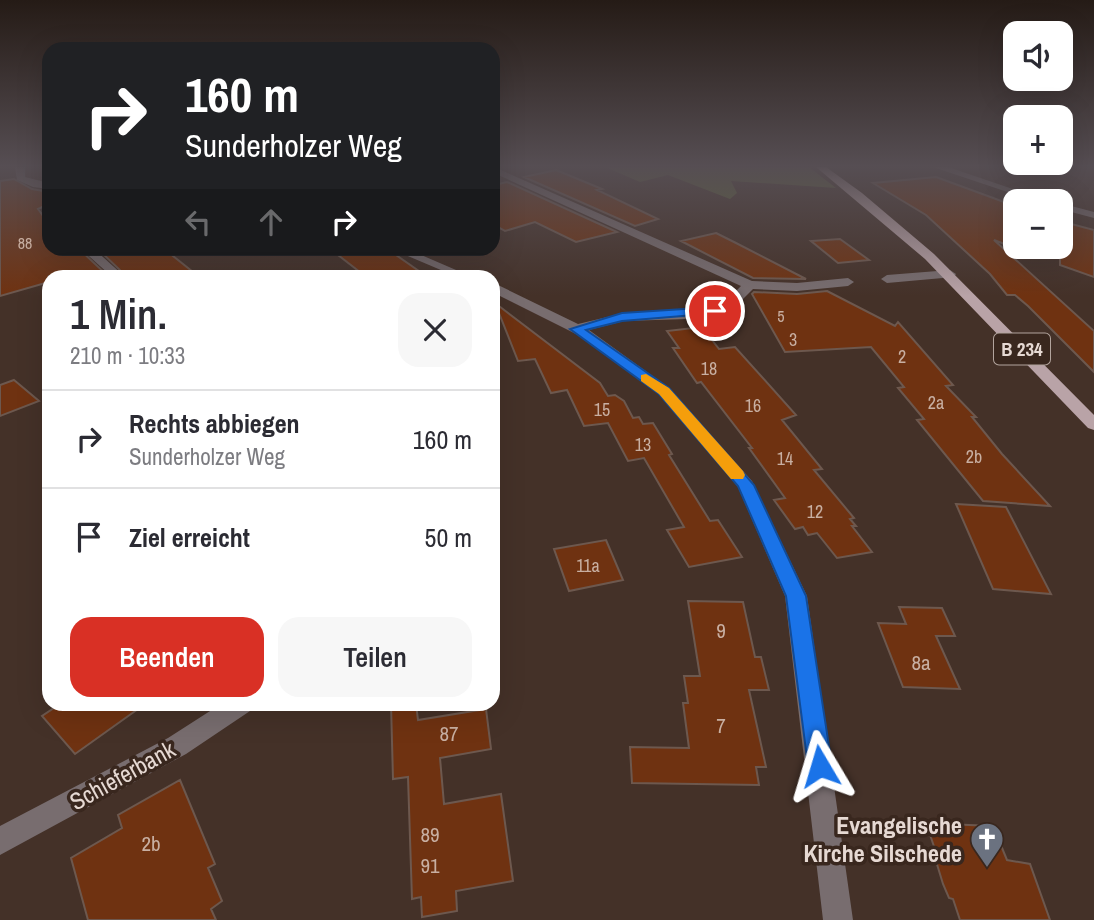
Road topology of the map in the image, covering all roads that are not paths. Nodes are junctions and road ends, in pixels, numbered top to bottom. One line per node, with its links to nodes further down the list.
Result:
1 (583, 210): 12 (street)
2 (876, 210): 9 (main road, B 234)
3 (1075, 210): 4 (street)
4 (1094, 215)
5 (94, 256): 7 (street)
6 (414, 256): 8 (street)
7 (111, 270)
8 (449, 270)
9 (950, 274): 10 (street); 15 (main road, B 234)
10 (887, 279)
11 (848, 282): 12 (street)
12 (750, 285): 14 (street)
13 (500, 291): 14 (street)
14 (576, 329): 18 (street)
15 (1094, 425)
16 (230, 711): 17 (street, Schieferbank)
17 (0, 841)
18 (838, 920)

